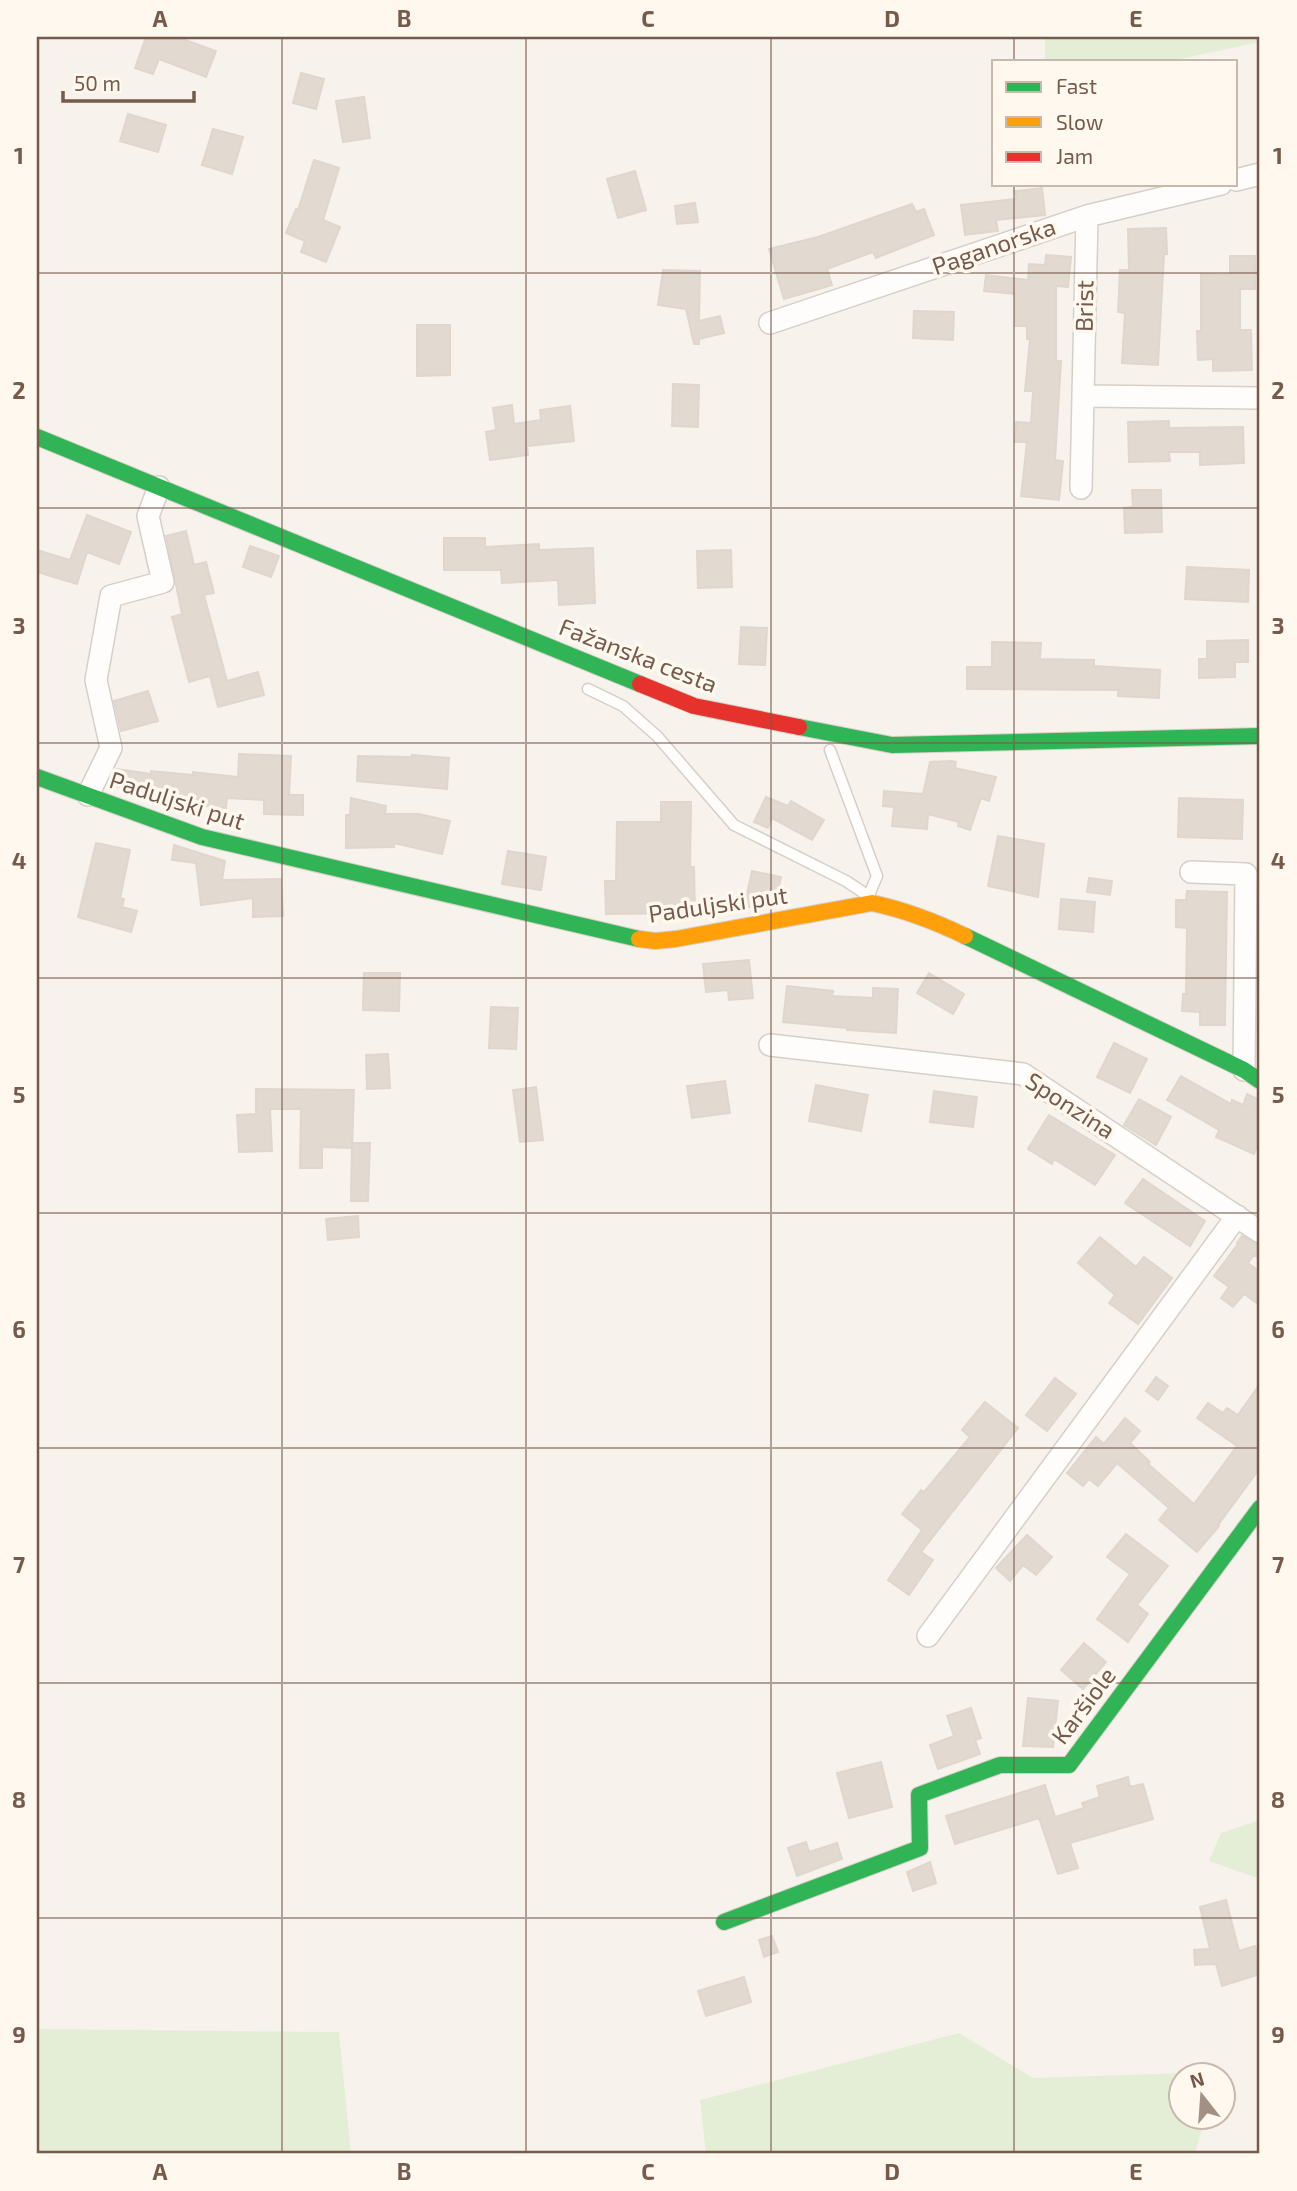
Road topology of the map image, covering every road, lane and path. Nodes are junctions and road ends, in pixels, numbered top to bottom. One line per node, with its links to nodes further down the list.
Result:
1 (1260, 174): 2 (street)
2 (1238, 180)
3 (1213, 186): 4 (street, Paganorska)
4 (1087, 216): 5 (street, Paganorska); 6 (street, Brist)
5 (770, 323)
6 (1083, 396): 7 (street); 10 (street, Brist)
7 (1260, 398)
8 (37, 437): 9 (street, Fažanska cesta)
9 (159, 487): 12 (street, Fažanska cesta); 15 (street)
10 (1081, 488)
11 (588, 689): 18 (lane)
12 (1260, 736)
13 (830, 750): 18 (lane)
14 (37, 777): 15 (street, Paduljski put)
15 (88, 795): 18 (street, Paduljski put)
16 (1191, 872): 17 (street)
17 (1253, 874): 20 (street)
18 (870, 899): 20 (street, Paduljski put)
19 (770, 1045): 21 (street, Sponzina)
20 (1252, 1076)
21 (1237, 1216): 22 (street, Sponzina); 24 (street)
22 (1260, 1232)
23 (1260, 1508): 25 (street, Karšiole)
24 (928, 1636)
25 (724, 1922)

